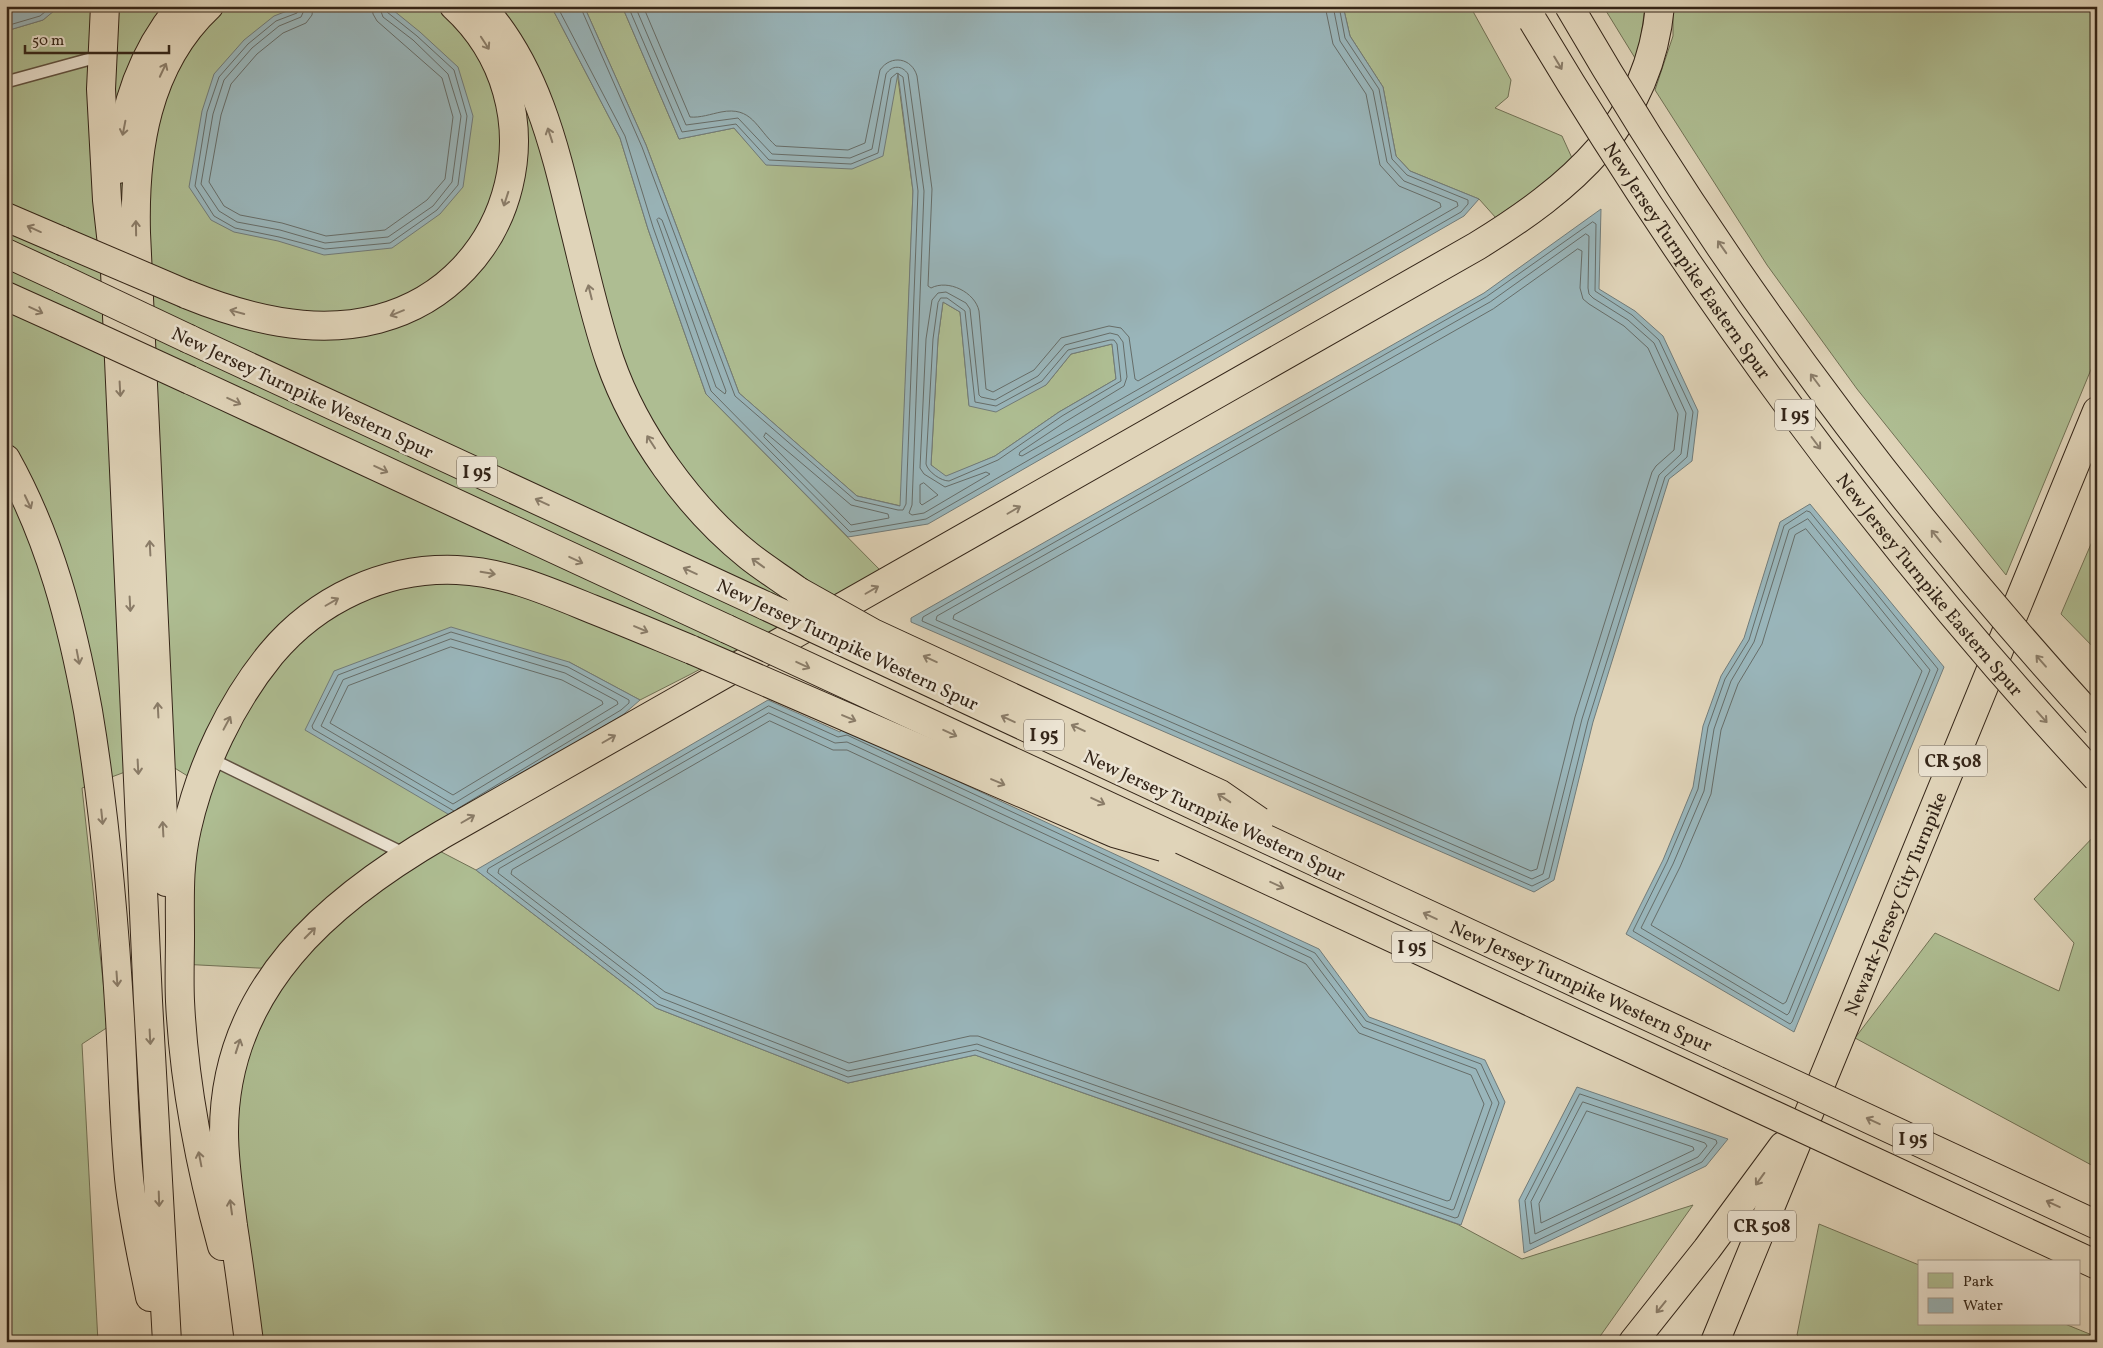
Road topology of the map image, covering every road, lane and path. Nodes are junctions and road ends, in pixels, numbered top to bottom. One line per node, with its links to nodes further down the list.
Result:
1 (105, 6): 9 (highway)
2 (181, 6): 13 (highway, one-way to 13)
3 (209, 6): 23 (highway, one-way to 3)
4 (454, 6): 11 (highway, one-way to 11, bridge)
5 (481, 6): 21 (highway, one-way to 5, bridge)
6 (1569, 6): 17 (highway, New Jersey Turnpike Eastern Spur / I 95, one-way to 6, bridge)
7 (1660, 6): 20 (highway, one-way to 7)
8 (1529, 14): 19 (highway, New Jersey Turnpike Eastern Spur / I 95, one-way to 19, bridge)
9 (102, 56): 10 (lane); 13 (highway)
10 (6, 82)
11 (6, 217)
12 (6, 254): 21 (highway, New Jersey Turnpike Western Spur / I 95, one-way to 12, bridge)
13 (115, 271): 28 (highway, one-way to 28)
14 (6, 296): 22 (highway, New Jersey Turnpike Western Spur / I 95, one-way to 22, bridge)
15 (2097, 411): 24 (highway, Newark-Jersey City Turnpike / CR 508)
16 (6, 459): 27 (highway, one-way to 27)
17 (2097, 723)
18 (210, 758): 20 (lane); 22 (highway, one-way to 22, bridge); 23 (highway)
19 (2097, 778)
20 (406, 855): 29 (highway, one-way to 20)
21 (1322, 865): 25 (highway, New Jersey Turnpike Western Spur / I 95, one-way to 21, bridge)
22 (1247, 871): 26 (highway, New Jersey Turnpike Western Spur / I 95, one-way to 26, bridge)
23 (180, 1000): 29 (highway, one-way to 23)
24 (1809, 1111): 30 (highway, one-way to 30); 31 (highway, Newark-Jersey City Turnpike / CR 508)
25 (2097, 1225)
26 (2097, 1265)
27 (159, 1342)
28 (167, 1342)
29 (249, 1342)
30 (1633, 1342)
31 (1715, 1342)

